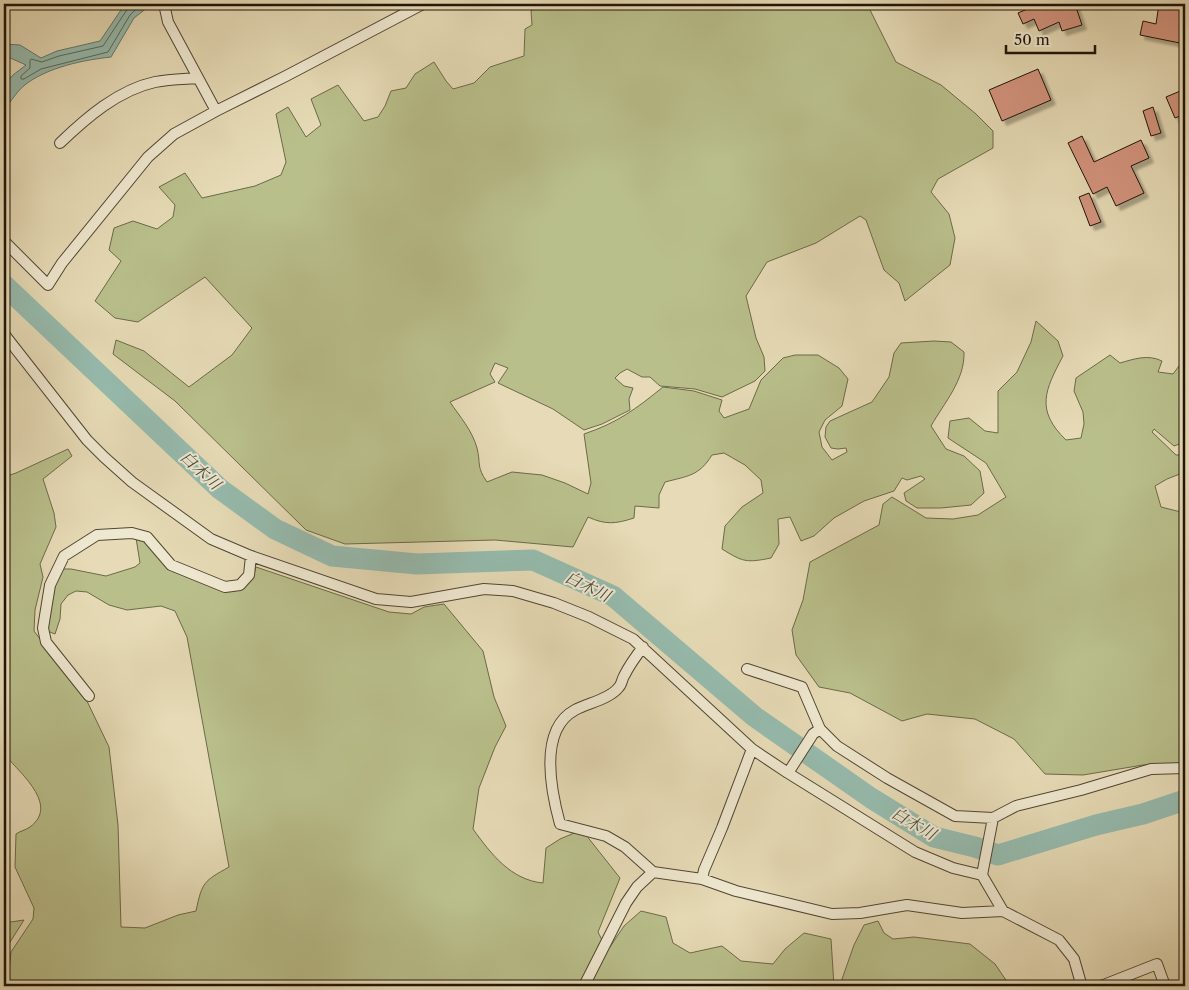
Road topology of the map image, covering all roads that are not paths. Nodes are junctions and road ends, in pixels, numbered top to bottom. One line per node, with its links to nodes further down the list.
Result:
1 (164, 4): 3 (street)
2 (424, 4): 4 (street)
3 (198, 78): 4 (street); 5 (street)
4 (216, 111): 6 (street)
5 (60, 143)
6 (4, 241)
7 (4, 334): 8 (street)
8 (251, 556): 9 (street); 11 (street)
9 (642, 647): 13 (street); 18 (street)
10 (747, 668): 12 (street)
11 (89, 696)
12 (816, 732): 15 (street); 16 (street)
13 (752, 749): 15 (street); 19 (street)
14 (1185, 768): 16 (street)
15 (788, 773): 17 (street)
16 (993, 818): 17 (street)
17 (983, 870): 20 (street)
18 (653, 872): 19 (street); 21 (street)
19 (702, 879): 20 (street)
20 (1003, 911): 22 (street)
21 (584, 986)
22 (1076, 986)
23 (1101, 986): 24 (street)
24 (1165, 986)

